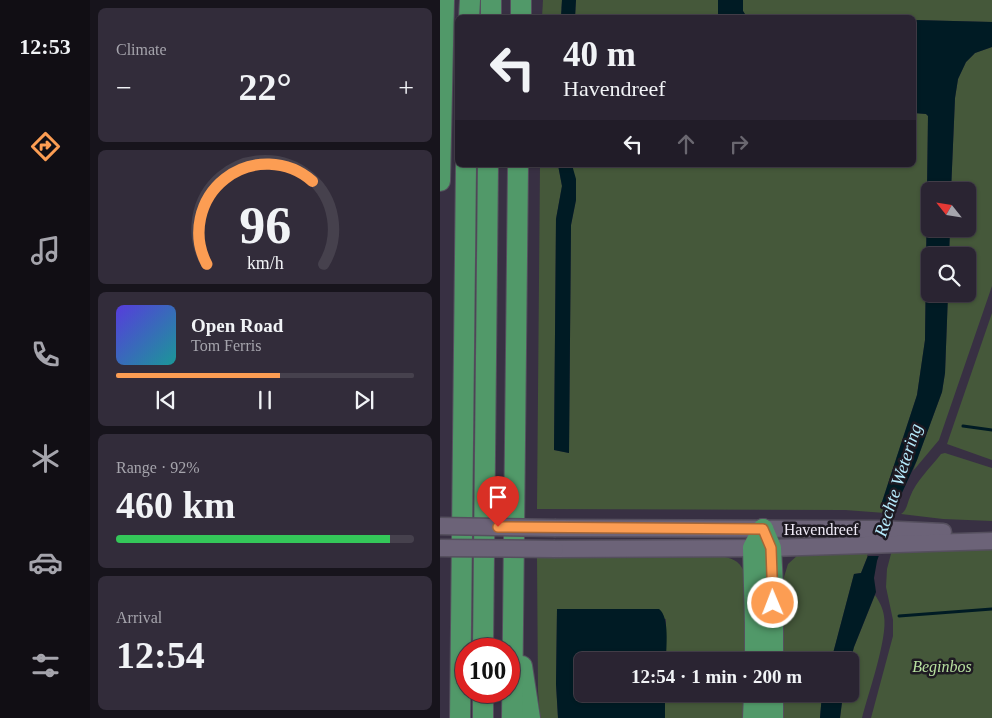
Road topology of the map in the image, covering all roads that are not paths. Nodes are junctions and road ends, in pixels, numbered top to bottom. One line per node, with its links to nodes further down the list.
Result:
1 (444, 0): 11 (highway)
2 (470, 0): 5 (highway)
3 (491, 0): 6 (highway)
4 (521, 0): 7 (highway)
5 (469, 15)
6 (491, 15)
7 (521, 15)
8 (466, 167): 27 (highway)
9 (488, 167): 21 (highway)
10 (518, 167): 20 (highway)
11 (440, 181)
12 (440, 526): 13 (main road, Havendreef, bridge)
13 (763, 529): 14 (main road, Havendreef); 19 (highway)
14 (874, 536): 15 (main road, Havendreef); 19 (main road, Havendreef)
15 (892, 537): 16 (main road, Havendreef); 17 (main road, Havendreef)
16 (992, 537)
17 (992, 541)
18 (440, 548): 19 (main road, Havendreef, bridge)
19 (762, 548): 22 (highway); 23 (highway)
20 (513, 607): 29 (highway); 30 (highway)
21 (483, 638)
22 (755, 652)
23 (773, 652)
24 (754, 702): 31 (highway)
25 (773, 702): 32 (highway)
26 (483, 703): 28 (highway)
27 (460, 718)
28 (482, 718)
29 (512, 718)
30 (530, 718)
31 (753, 718)
32 (773, 718)

